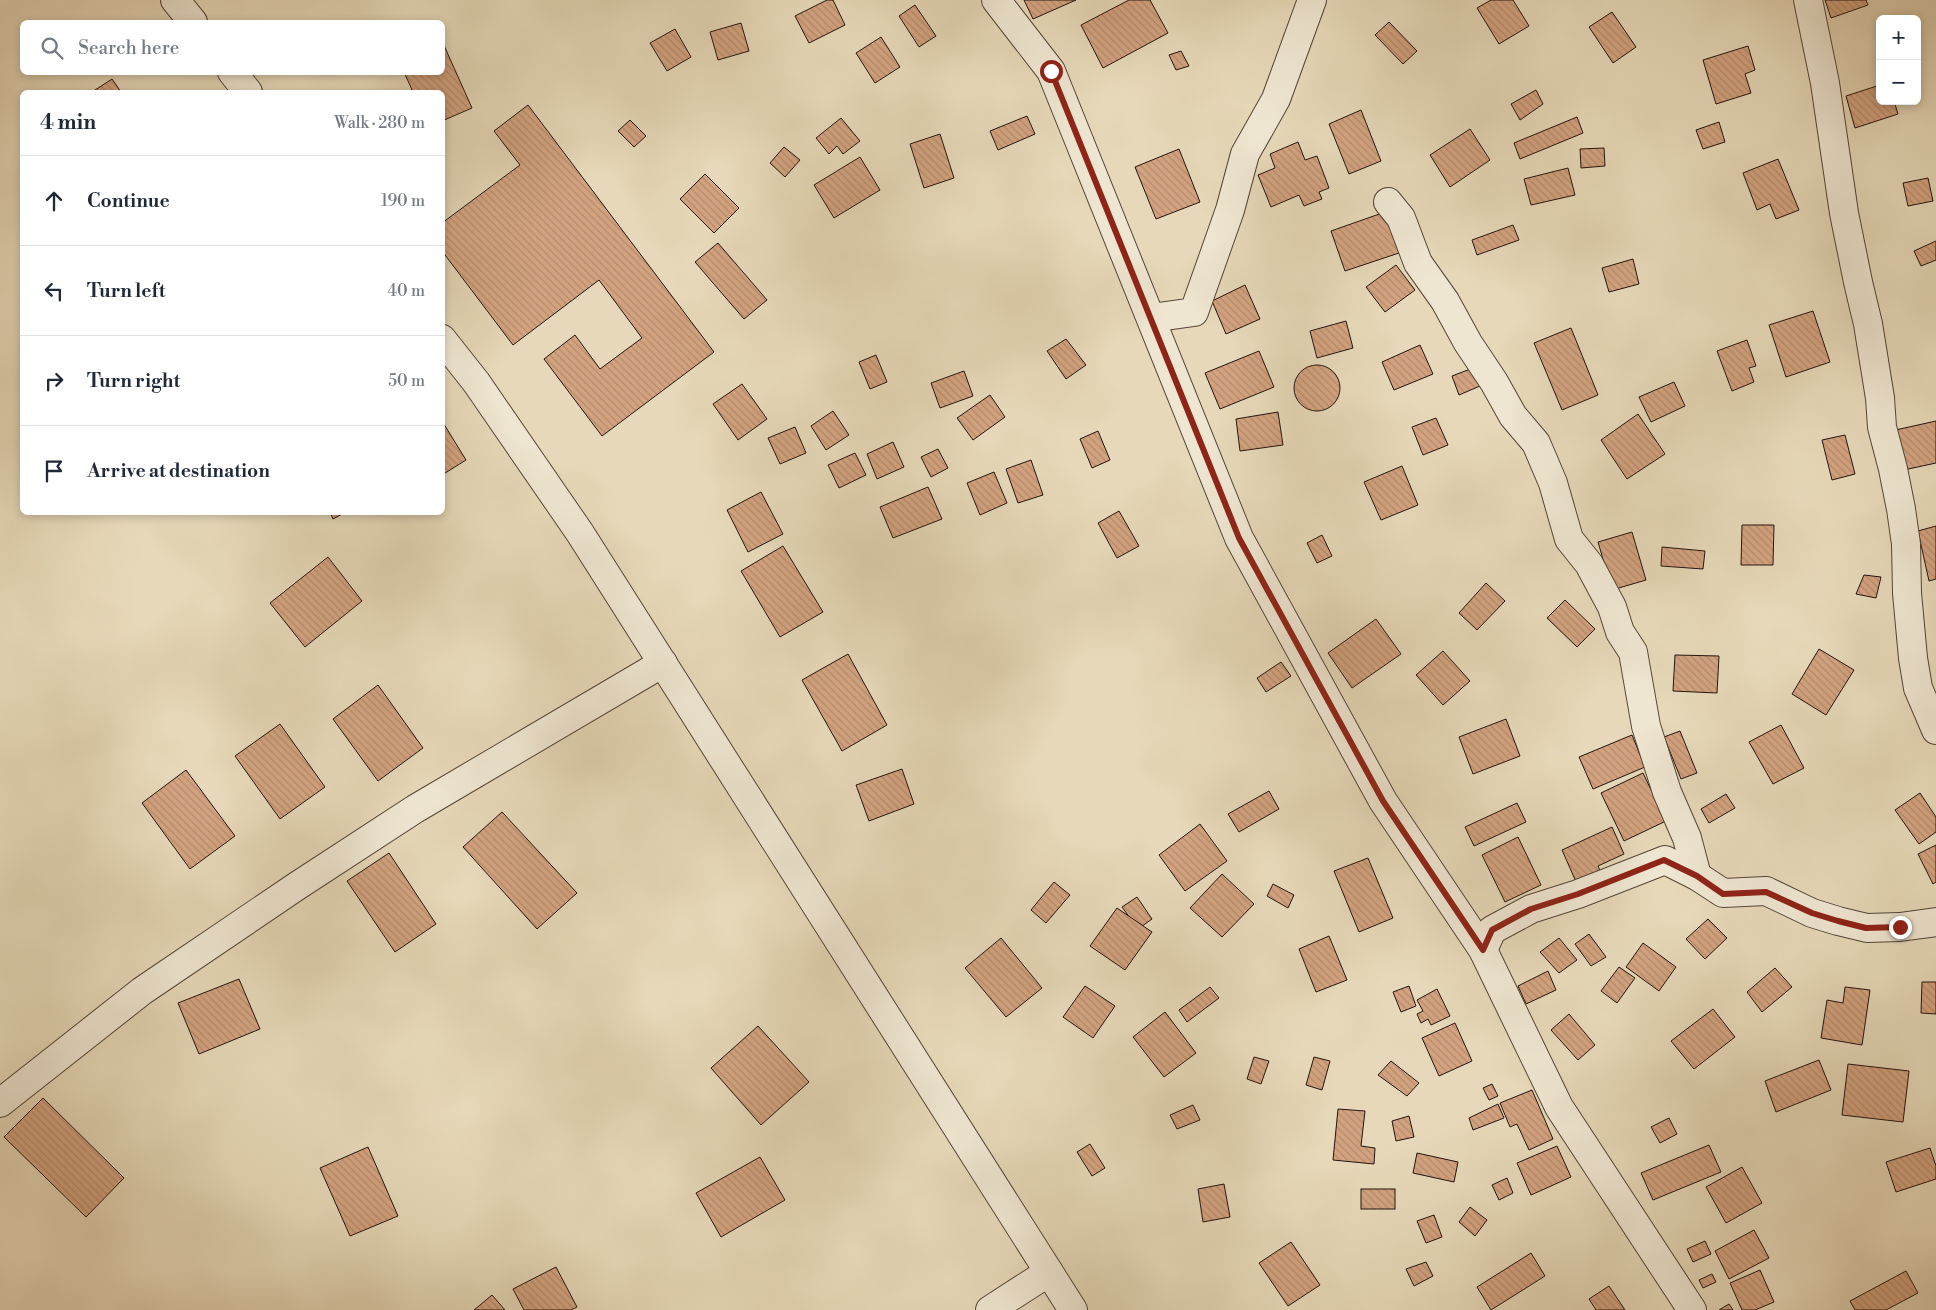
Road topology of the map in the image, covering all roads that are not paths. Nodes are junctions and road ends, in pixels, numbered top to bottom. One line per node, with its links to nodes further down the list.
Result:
1 (175, 0): 5 (street)
2 (996, 0): 9 (street)
3 (1312, 0): 9 (street)
4 (1808, 0): 12 (street)
5 (191, 20)
6 (234, 75): 7 (street)
7 (246, 90)
8 (1388, 202): 13 (street)
9 (1152, 318): 15 (street)
10 (445, 343): 11 (street)
11 (663, 663): 16 (street); 17 (street)
12 (1936, 730)
13 (1697, 876): 14 (street); 15 (street)
14 (1936, 922)
15 (1483, 950): 20 (street)
16 (0, 1103)
17 (1049, 1272): 18 (street); 19 (street)
18 (990, 1310)
19 (1073, 1310)
20 (1692, 1310)

